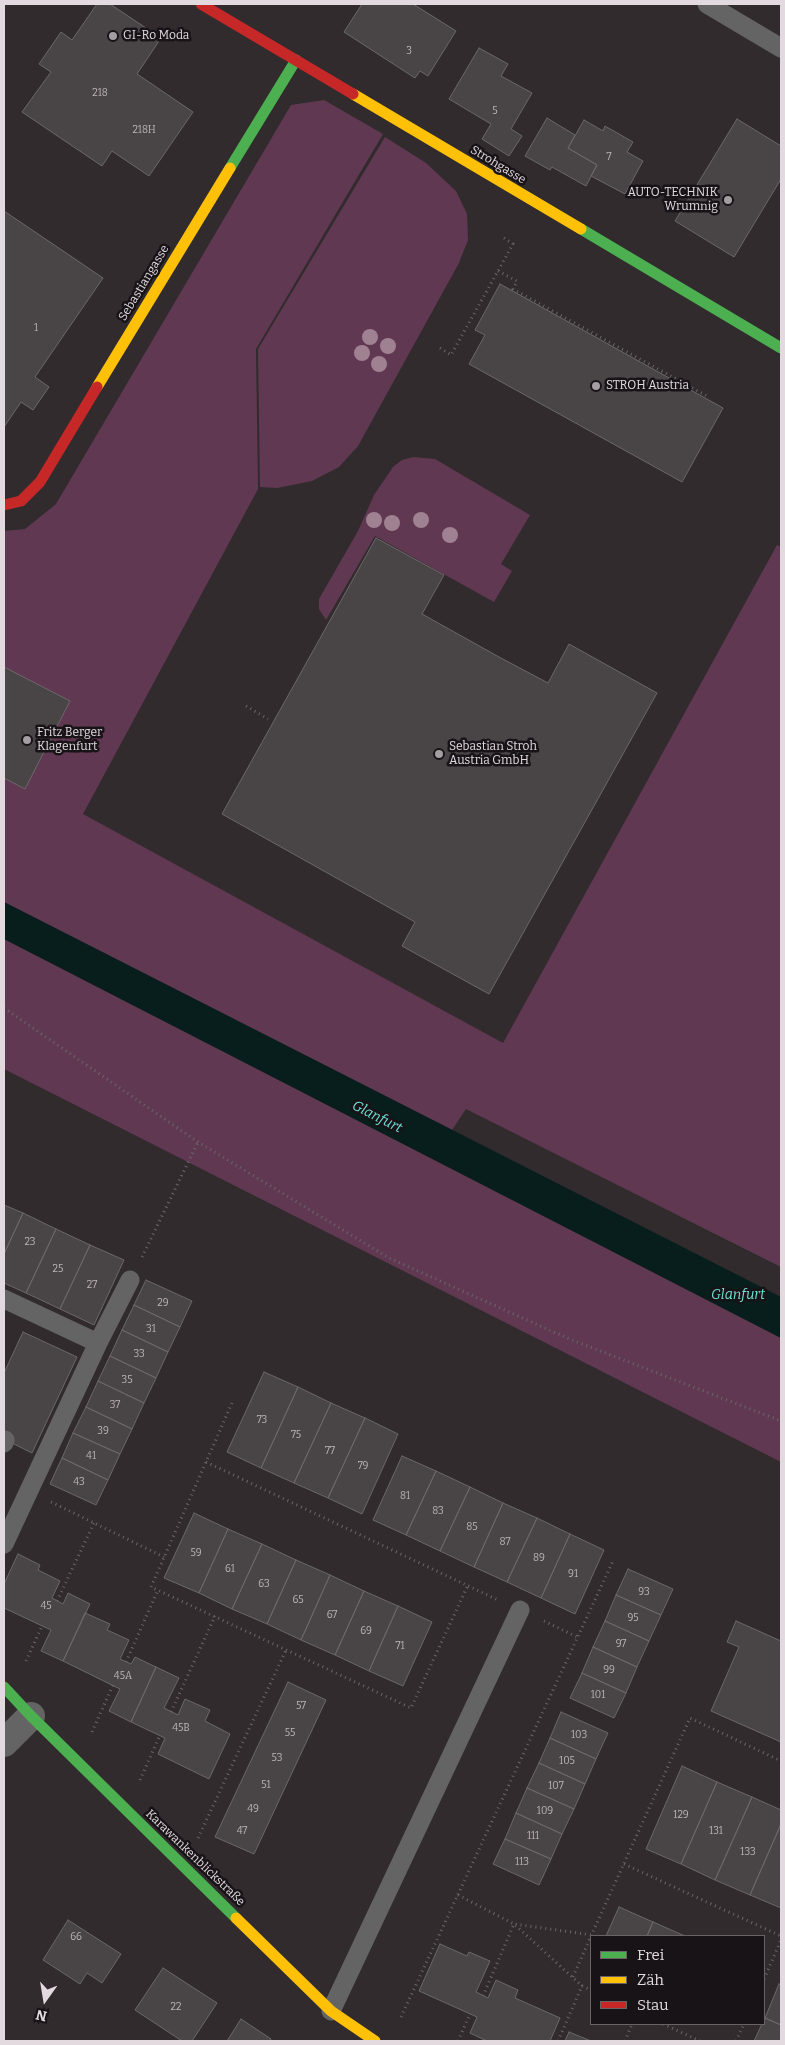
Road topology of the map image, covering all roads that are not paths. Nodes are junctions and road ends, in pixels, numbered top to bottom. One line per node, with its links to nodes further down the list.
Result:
1 (202, 4): 4 (street, Strohgasse)
2 (707, 4): 3 (lane)
3 (781, 48)
4 (296, 60): 5 (street, Strohgasse); 6 (street, Sebastiangasse)
5 (781, 348)
6 (4, 505)
7 (130, 1280): 9 (lane)
8 (4, 1299): 9 (lane)
9 (98, 1343): 10 (lane)
10 (4, 1544)
11 (520, 1610): 15 (lane)
12 (4, 1687): 13 (street, Karawankenblickstraße)
13 (31, 1716): 14 (street); 15 (street, Karawankenblickstraße)
14 (4, 1743)
15 (331, 2011): 16 (street, Karawankenblickstraße)
16 (375, 2041)

